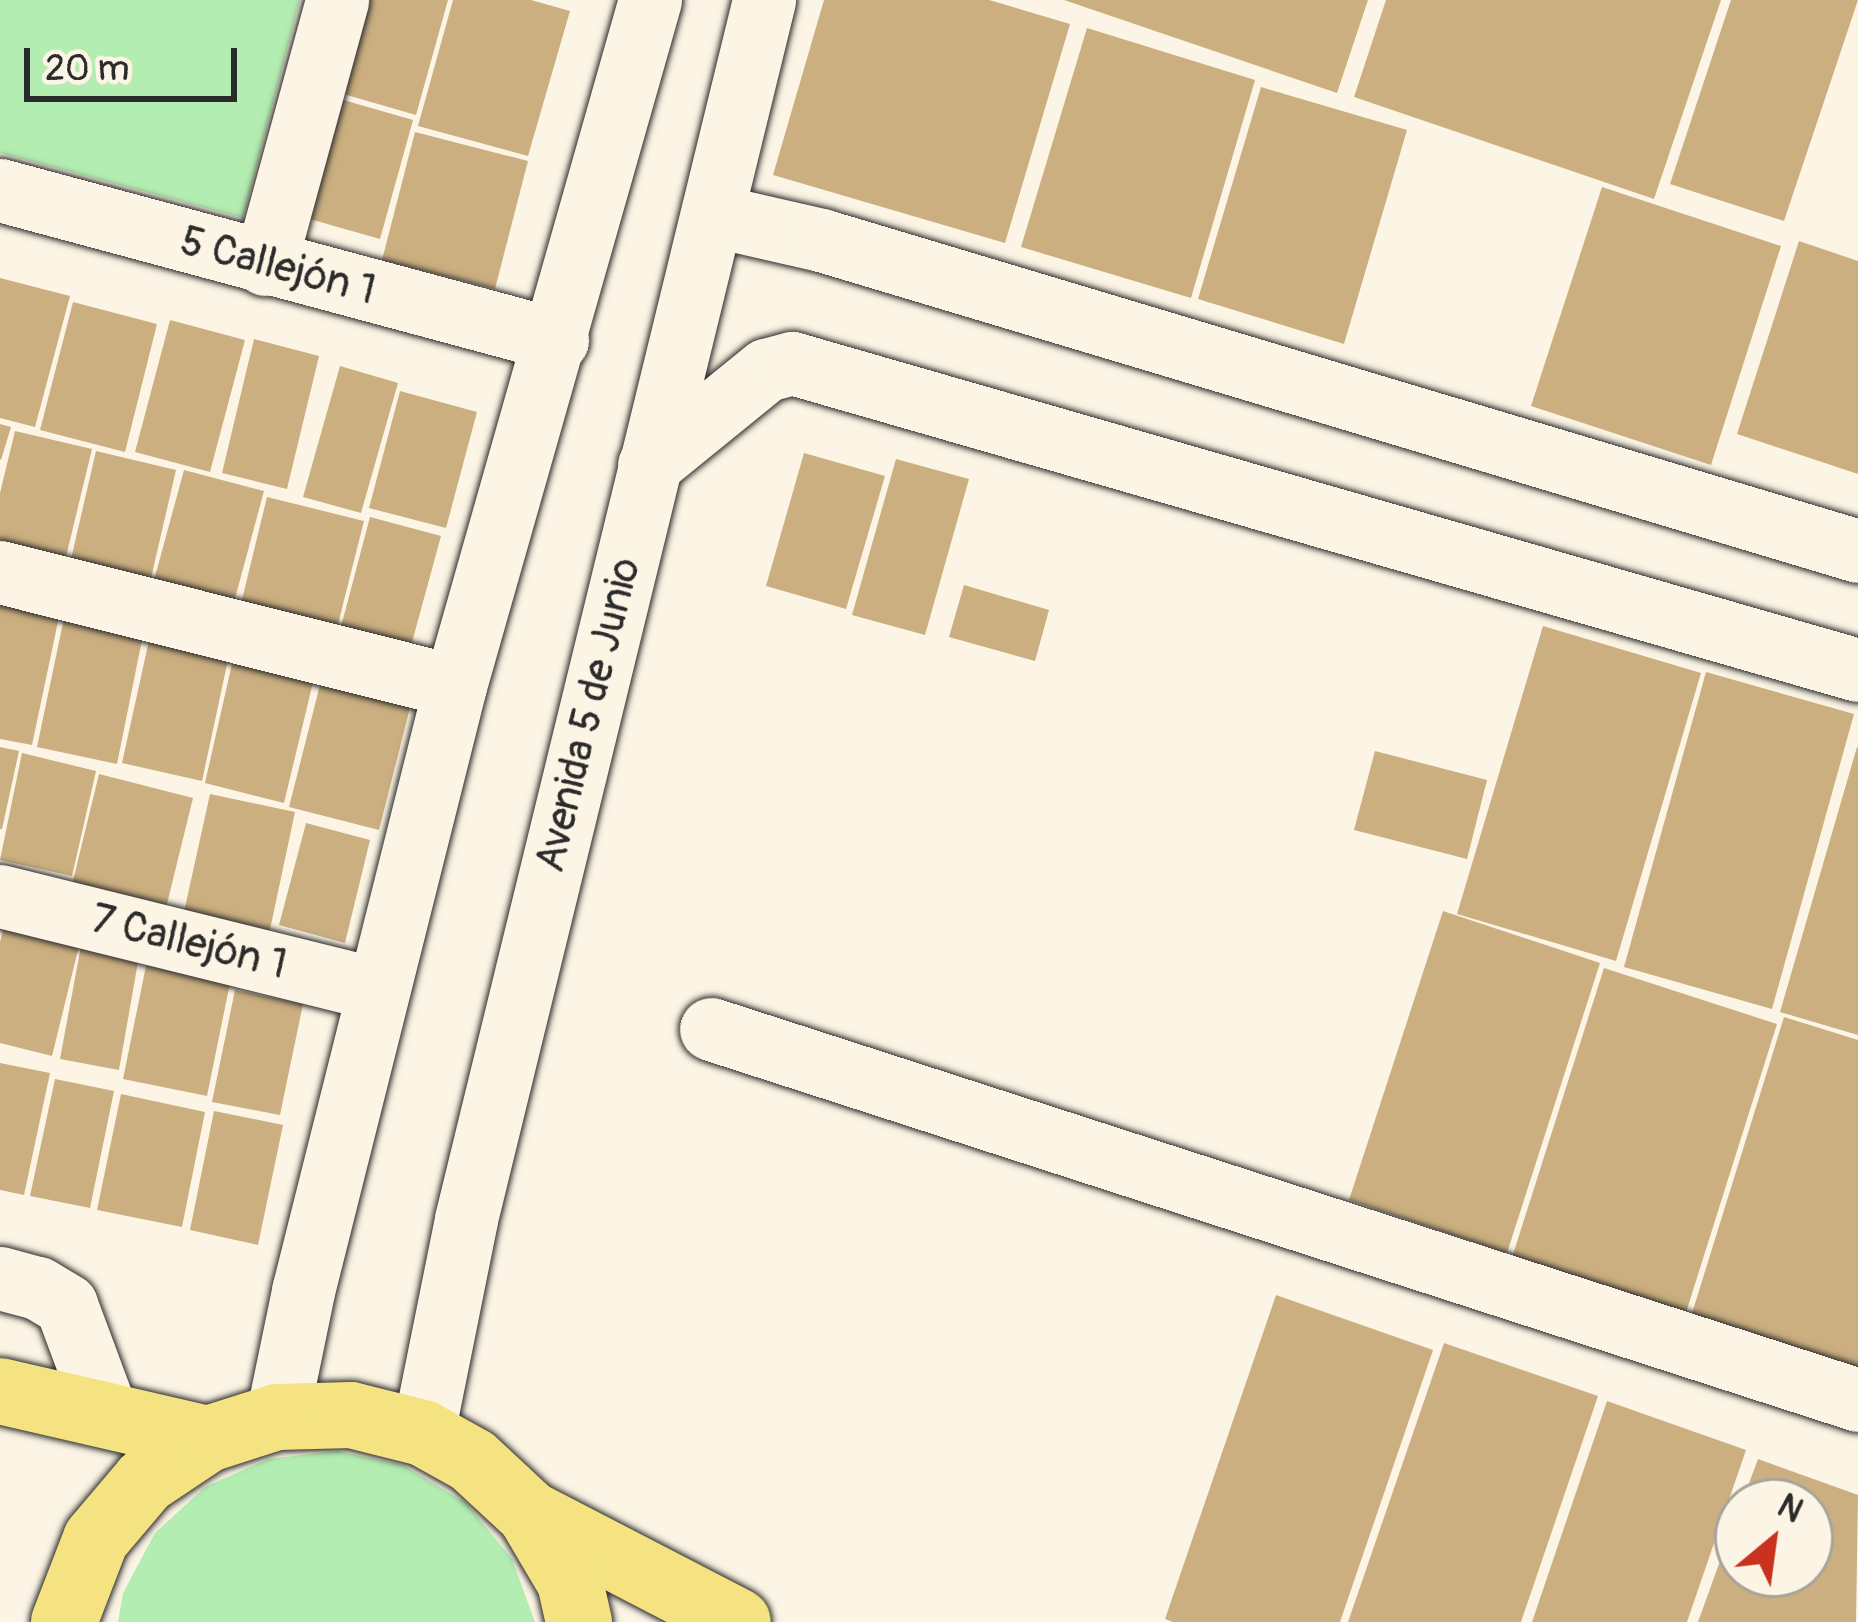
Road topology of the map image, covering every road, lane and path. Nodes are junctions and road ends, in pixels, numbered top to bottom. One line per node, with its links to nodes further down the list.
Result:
1 (337, 0): 6 (street)
2 (650, 0): 7 (street)
3 (764, 0): 5 (street, Avenida 5 de Junio)
4 (0, 190): 6 (street, 5 Callejón 1)
5 (712, 215): 8 (street, Avenida 5 de Junio); 9 (street)
6 (265, 264): 7 (street, 5 Callejón 1)
7 (557, 340): 12 (street)
8 (649, 464): 11 (street); 21 (street, Avenida 5 de Junio)
9 (1858, 551)
10 (0, 572): 12 (street)
11 (1858, 670)
12 (455, 686): 14 (street)
13 (0, 896): 14 (street, 7 Callejón 1)
14 (377, 989): 20 (street)
15 (711, 1029): 18 (street)
16 (0, 1278): 19 (street)
17 (0, 1391): 19 (main road)
18 (1858, 1400)
19 (107, 1415): 22 (main road)
20 (277, 1417): 21 (main road); 22 (main road)
21 (423, 1433): 23 (main road)
22 (208, 1439): 24 (main road)
23 (530, 1514): 25 (main road); 26 (main road)
24 (64, 1622)
25 (579, 1622)
26 (738, 1622)

